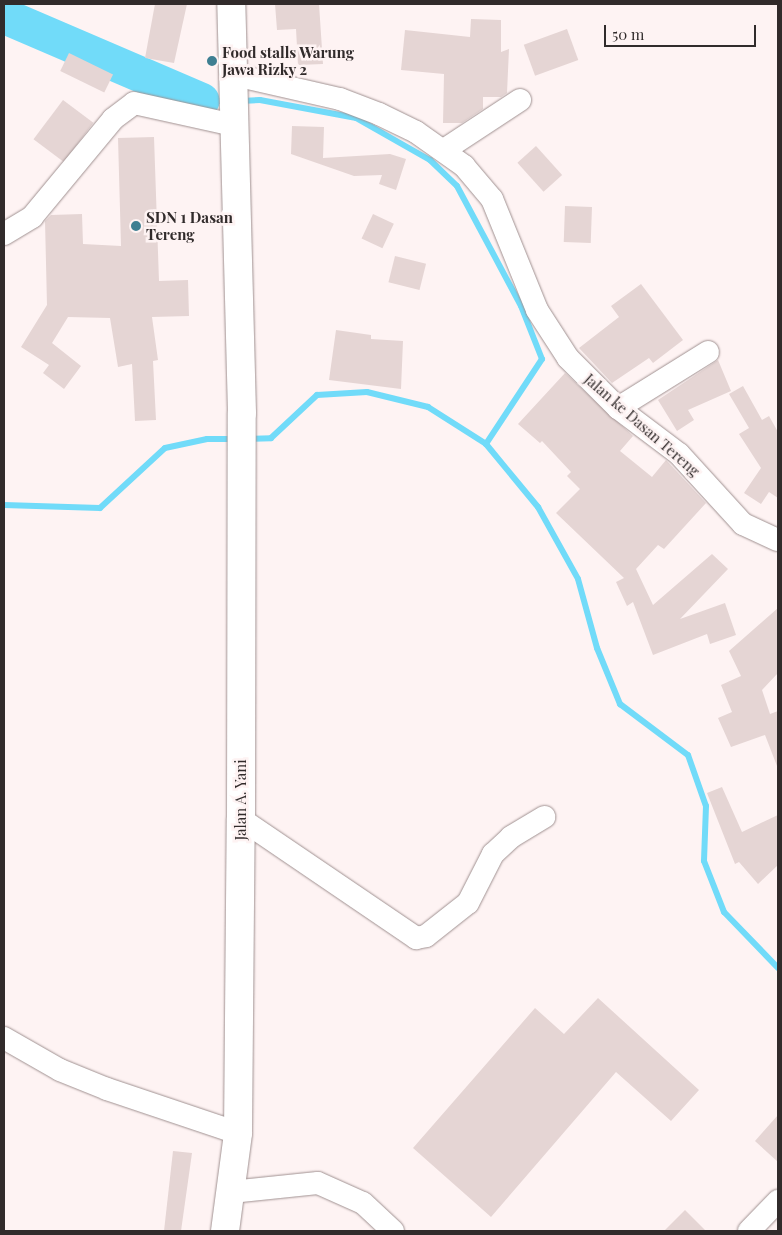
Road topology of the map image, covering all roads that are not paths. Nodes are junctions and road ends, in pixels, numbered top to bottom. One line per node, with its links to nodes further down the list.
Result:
1 (231, 4): 2 (highway, Jalan A. Yani)
2 (234, 100): 4 (street, Jalan ke Dasan Tereng); 5 (street, Jalan ke Dasan Tereng); 10 (highway, Jalan A. Yani)
3 (520, 100): 4 (street)
4 (444, 150): 7 (street, Jalan ke Dasan Tereng)
5 (4, 234)
6 (708, 352): 7 (street)
7 (618, 408): 8 (street, Jalan ke Dasan Tereng)
8 (778, 540)
9 (544, 817): 10 (street)
10 (241, 819): 12 (highway, Jalan A. Yani)
11 (4, 1038): 12 (street)
12 (238, 1133): 13 (highway, Jalan A. Yani)
13 (230, 1192): 15 (highway, Jalan A. Yani); 16 (street)
14 (778, 1201): 17 (street)
15 (226, 1231)
16 (393, 1231)
17 (749, 1231)

